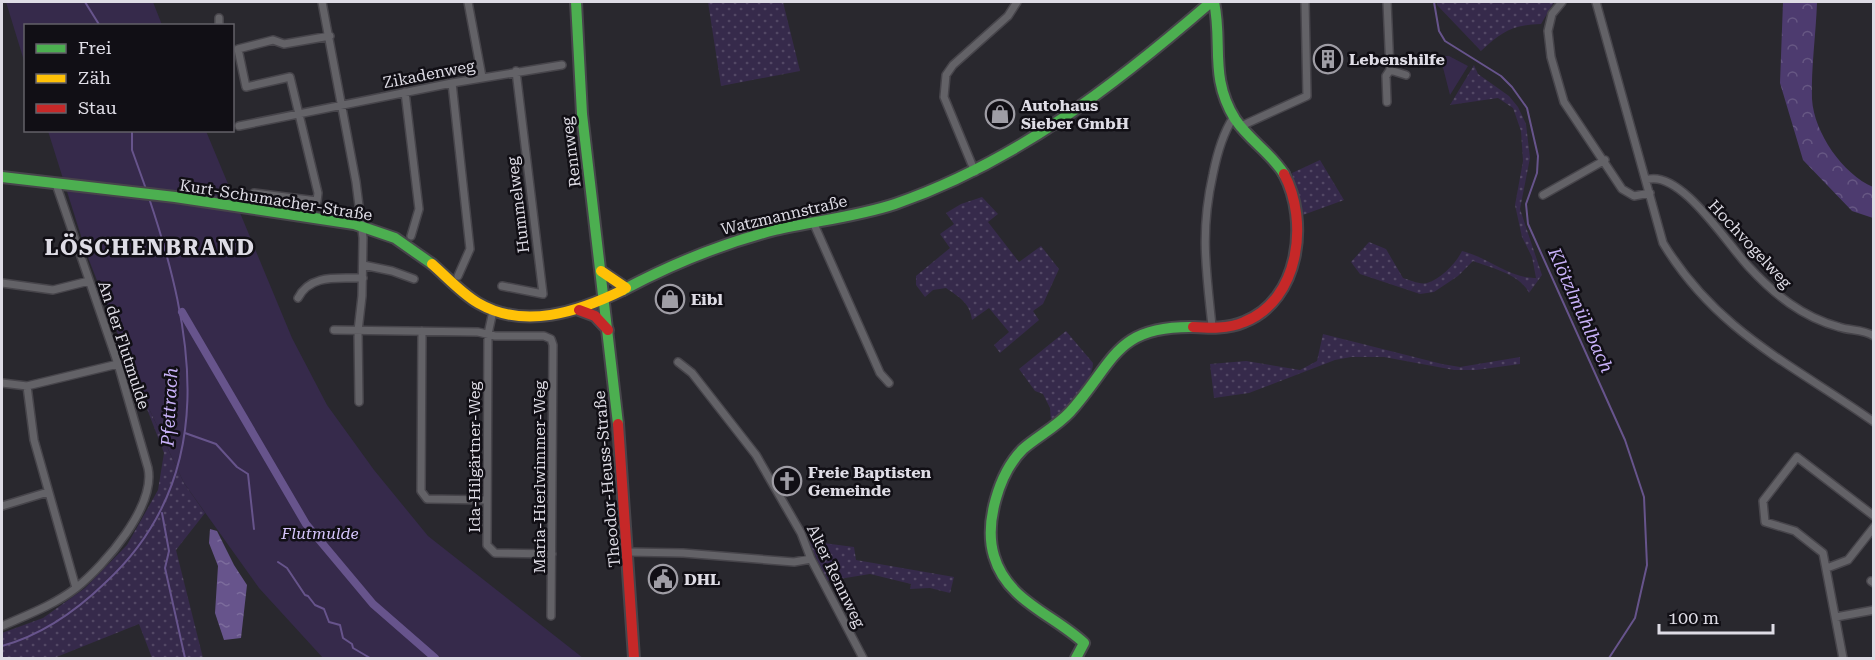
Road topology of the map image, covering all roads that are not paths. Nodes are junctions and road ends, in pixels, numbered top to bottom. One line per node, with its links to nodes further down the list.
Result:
1 (322, 2): 10 (street)
2 (468, 2): 16 (street)
3 (576, 2): 36 (street, Rennweg)
4 (1017, 2): 25 (street)
5 (1213, 2): 22 (street); 25 (street, Watzmannstraße)
6 (1305, 2): 22 (street)
7 (1387, 2): 13 (street)
8 (1562, 2): 24 (street)
9 (1596, 2): 27 (street)
10 (330, 36): 11 (street); 20 (street)
11 (236, 49): 21 (street)
12 (562, 65): 14 (street, Zikadenweg)
13 (1390, 70): 15 (street); 19 (street)
14 (516, 71): 16 (street, Zikadenweg); 42 (street, Hummelweg)
15 (1406, 75)
16 (482, 77): 17 (street, Zikadenweg)
17 (452, 83): 18 (street, Zikadenweg); 37 (street)
18 (405, 92): 20 (street, Zikadenweg); 34 (street)
19 (1387, 102)
20 (342, 106): 21 (street, Zikadenweg); 33 (street)
21 (301, 115): 23 (street, Zikadenweg); 29 (street)
22 (1236, 122): 48 (street); 48 (street)
23 (239, 126)
24 (1605, 160): 30 (street); 31 (street)
25 (975, 172): 32 (street, Watzmannstraße)
26 (2, 177): 28 (street, Kurt-Schumacher-Straße)
27 (1646, 180): 30 (street); 54 (street, Hochvogelweg)
28 (56, 184): 33 (street, Kurt-Schumacher-Straße); 40 (street, An der Flutmulde)
29 (254, 193)
30 (1650, 193): 61 (street)
31 (1543, 195)
32 (813, 222): 43 (street, Watzmannstraße); 58 (street)
33 (362, 226): 35 (street); 47 (street, Kurt-Schumacher-Straße)
34 (411, 236)
35 (363, 265): 38 (street); 39 (street)
36 (601, 271): 43 (street); 44 (street, Rennweg)
37 (458, 276)
38 (363, 278): 45 (street); 50 (street)
39 (414, 279)
40 (89, 281): 41 (street); 56 (street, An der Flutmulde)
41 (2, 283)
42 (502, 286)
43 (626, 288): 44 (street, Watzmannstraße)
44 (604, 297): 46 (street, Kurt-Schumacher-Straße); 51 (street, Theodor-Heuss-Straße)
45 (298, 298)
46 (579, 310): 47 (street, Kurt-Schumacher-Straße); 51 (street)
47 (494, 311): 53 (street, Ida-Hilgärtner-Weg)
48 (1212, 326): 78 (street)
49 (334, 330): 50 (street)
50 (358, 330): 52 (street); 60 (street)
51 (608, 330): 67 (street, Theodor-Heuss-Straße)
52 (422, 331): 53 (street); 63 (street)
53 (488, 334): 63 (street, Ida-Hilgärtner-Weg); 68 (street, Maria-Hierlwimmer-Weg)
54 (1874, 336)
55 (678, 362): 69 (street, Alter Rennweg)
56 (118, 363): 59 (street); 71 (street, An der Flutmulde)
57 (2, 382): 59 (street)
58 (889, 383)
59 (27, 386): 62 (street)
60 (358, 402)
61 (1874, 422)
62 (48, 492): 64 (street); 71 (street)
63 (487, 500): 68 (street, Ida-Hilgärtner-Weg)
64 (2, 506)
65 (1874, 516): 70 (street)
66 (1874, 527): 70 (street)
67 (628, 552): 69 (street); 76 (street, Theodor-Heuss-Straße)
68 (552, 554): 73 (street, Maria-Hierlwimmer-Weg)
69 (811, 559): 77 (street, Alter Rennweg)
70 (1827, 568): 74 (street)
71 (76, 588): 75 (street, An der Flutmulde)
72 (1874, 610): 74 (street)
73 (551, 616)
74 (1836, 617): 79 (street)
75 (2, 626)
76 (634, 658)
77 (863, 658)
78 (1076, 658)
79 (1843, 658)

